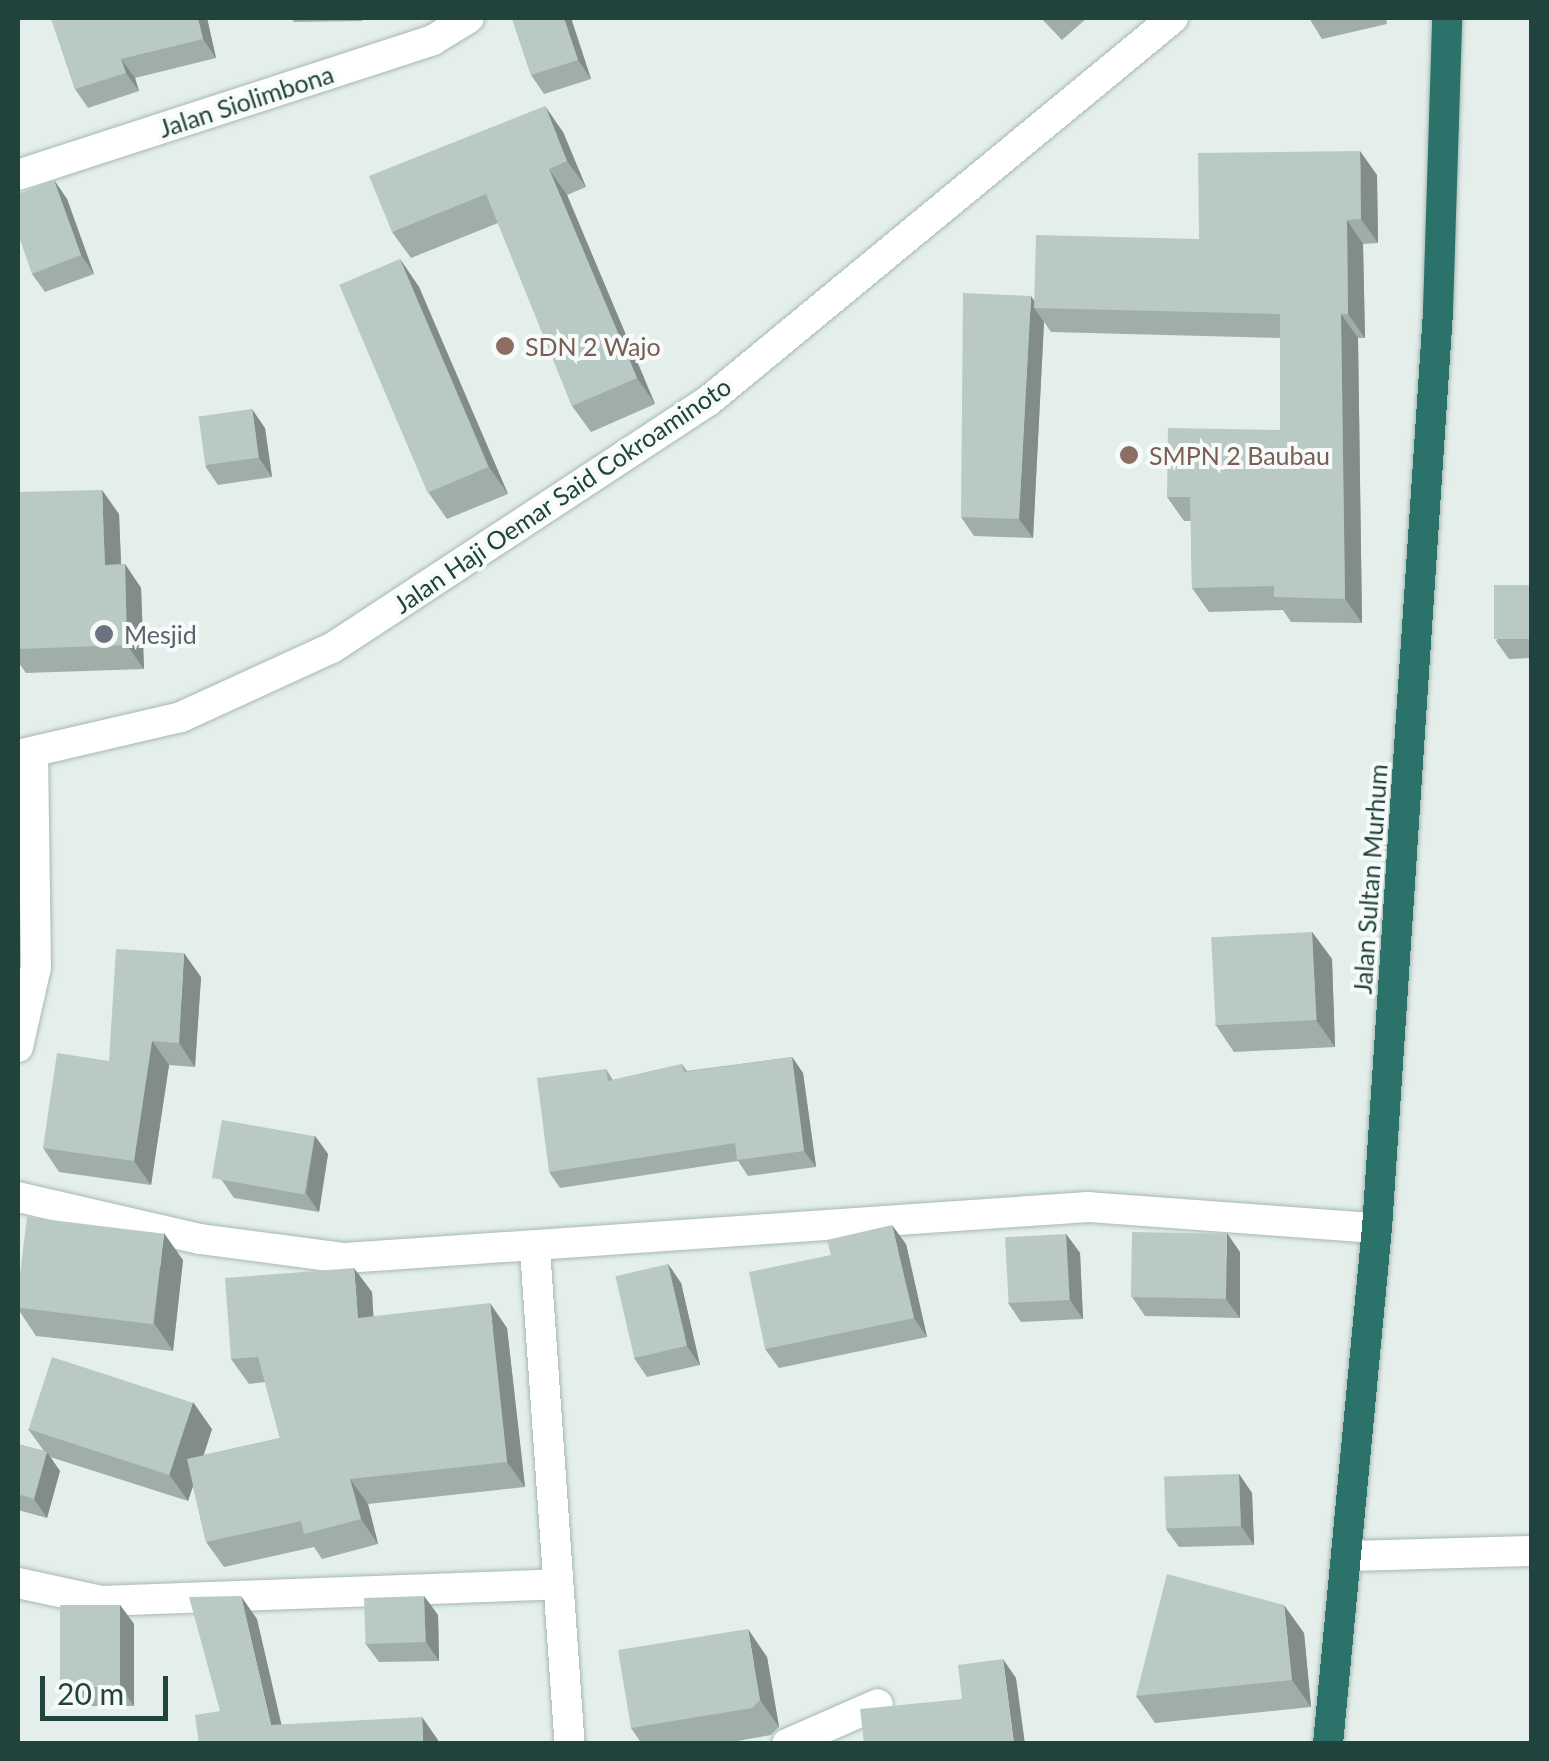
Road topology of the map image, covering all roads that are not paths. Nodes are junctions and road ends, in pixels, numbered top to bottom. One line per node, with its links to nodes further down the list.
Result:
1 (469, 18): 4 (street, Jalan Siolimbona)
2 (1447, 18): 9 (highway, Jalan Sultan Murhum)
3 (1154, 23): 5 (street, Jalan Haji Oemar Said Cokroaminoto)
4 (18, 175)
5 (25, 756): 6 (street)
6 (26, 839): 7 (street)
7 (18, 1047)
8 (18, 1197): 10 (street)
9 (1376, 1228): 10 (street); 12 (highway, Jalan Sultan Murhum)
10 (535, 1249): 14 (street)
11 (1532, 1551): 12 (street)
12 (1348, 1556): 18 (highway, Jalan Sultan Murhum)
13 (18, 1583): 14 (street)
14 (554, 1584): 16 (street)
15 (878, 1704): 17 (street)
16 (570, 1744)
17 (788, 1744)
18 (1328, 1744)

